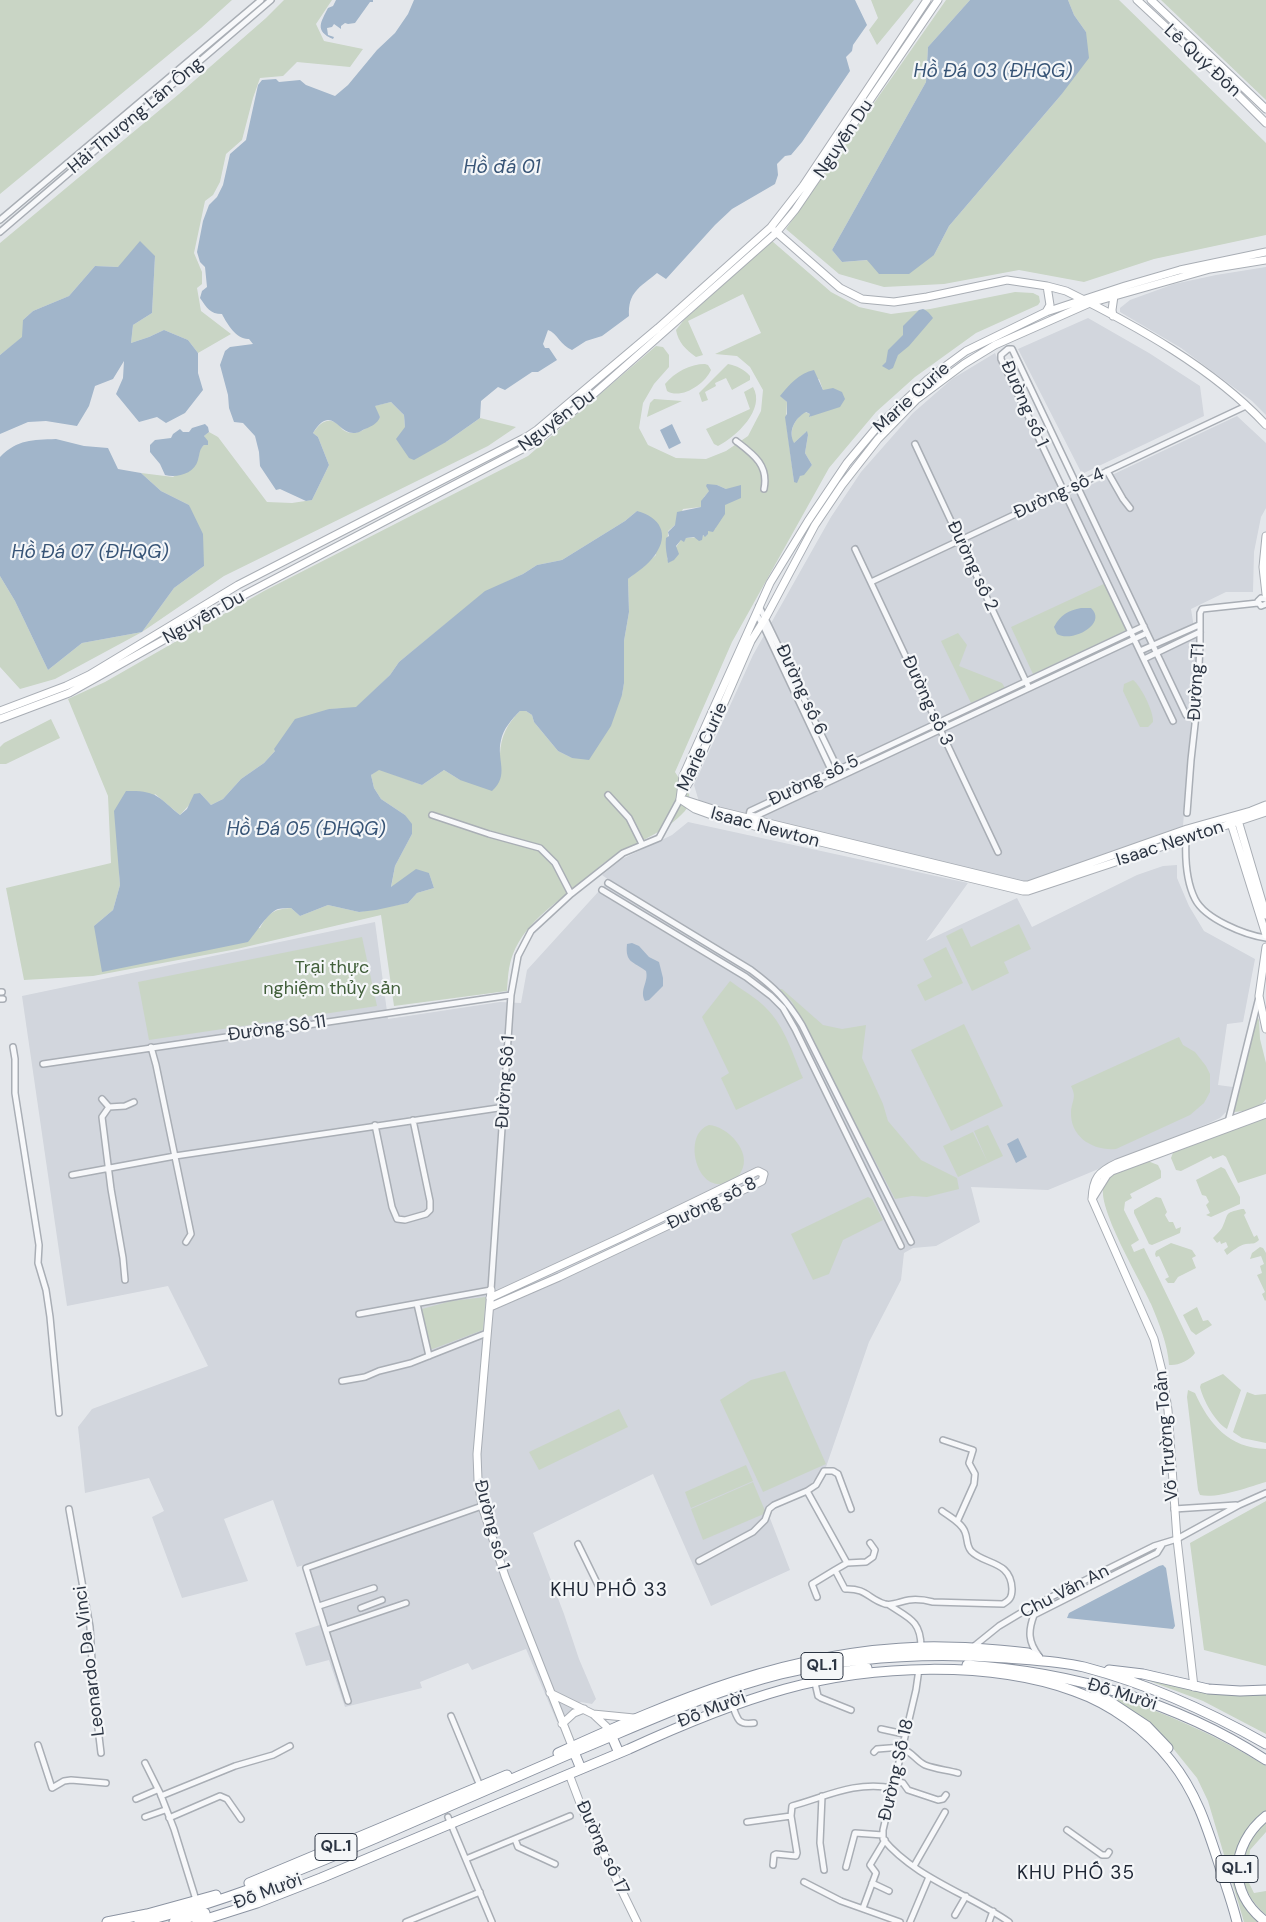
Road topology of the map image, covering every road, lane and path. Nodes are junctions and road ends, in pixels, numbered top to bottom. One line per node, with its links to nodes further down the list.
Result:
1 (261, 0): 13 (street, Hải Thượng Lãn Ông)
2 (271, 0): 15 (street, Hải Thượng Lãn Ông)
3 (928, 0): 14 (street, Nguyễn Du)
4 (938, 0): 14 (street, Nguyễn Du)
5 (1138, 0): 8 (street, Lê Quý Đôn)
6 (1151, 0): 7 (street, Lê Quý Đôn)
7 (1190, 36): 8 (street); 9 (street, Lê Quý Đôn)
8 (1184, 43): 10 (street, Lê Quý Đôn)
9 (1227, 71): 10 (street); 11 (street, Lê Quý Đôn)
10 (1221, 78): 12 (street, Lê Quý Đôn)
11 (1266, 109)
12 (1266, 123)
13 (0, 220)
14 (774, 230): 18 (street); 25 (street, Nguyễn Du); 27 (street, Nguyễn Du)
15 (0, 232)
16 (1266, 252): 20 (street, Marie Curie)
17 (1266, 260): 19 (street, Marie Curie)
18 (1047, 286): 20 (street); 21 (street)
19 (1114, 296): 20 (street, Marie Curie); 22 (street)
20 (1087, 301): 21 (street, Marie Curie); 22 (street); 31 (street, Marie Curie)
21 (1046, 312): 30 (street, Marie Curie)
22 (1113, 316): 23 (street)
23 (1246, 406): 24 (street); 29 (street, Đường số 4)
24 (1266, 425)
25 (528, 436): 27 (street); 59 (street, Nguyễn Du)
26 (736, 441): 33 (street)
27 (534, 443): 61 (street, Nguyễn Du)
28 (915, 444): 37 (street, Đường số 2)
29 (1107, 471): 32 (street, Đường số 4); 35 (street)
30 (836, 480): 31 (street); 44 (street, Marie Curie)
31 (842, 485): 46 (street, Marie Curie)
32 (1077, 486): 34 (street, Đường số 4); 34 (street, Đường số 1); 48 (street, Đường số 1)
33 (764, 489)
34 (1064, 492): 37 (street, Đường số 4); 49 (street, Đường số 1)
35 (1130, 508)
36 (1266, 536): 40 (street)
37 (960, 540): 39 (street, Đường số 4); 57 (street, Đường số 2)
38 (855, 549): 39 (street, Đường số 3)
39 (871, 582): 63 (street, Đường số 3)
40 (1266, 594)
41 (1266, 599): 42 (street)
42 (1258, 603): 43 (street); 47 (street, Đường T1)
43 (1266, 604)
44 (759, 606): 45 (street, Marie Curie); 46 (street, Đường số 6)
45 (756, 614): 46 (street, Đường số 6); 70 (street, Marie Curie)
46 (764, 620): 65 (street, Đường số 6); 66 (street, Đường số 6); 70 (street, Marie Curie)
47 (1199, 625): 50 (street, Đường T1); 53 (street)
48 (1144, 626): 49 (street, Đường số 5); 51 (street, Đường số 1)
49 (1131, 632): 52 (street, Đường số 1); 57 (street, Đường số 5)
50 (1200, 632): 55 (street); 73 (street, Đường T1)
51 (1147, 633): 52 (street, Đường số 5); 53 (street, Đường số 1)
52 (1134, 639): 54 (street, Đường số 1); 58 (street, Đường số 5)
53 (1153, 645): 54 (street); 55 (street, Đường số 1)
54 (1140, 651): 56 (street, Đường số 1)
55 (1157, 653): 56 (street); 60 (street, Đường số 1)
56 (1144, 659): 62 (street, Đường số 1)
57 (1026, 681): 58 (street, Đường số 2); 63 (street, Đường số 5)
58 (1029, 688): 64 (street, Đường số 5)
59 (0, 711)
60 (1186, 714)
61 (0, 719)
62 (1173, 721)
63 (937, 723): 64 (street, Đường số 3); 65 (street, Đường số 5)
64 (940, 730): 67 (street, Đường số 5); 79 (street, Đường số 3)
65 (839, 769): 66 (street, Đường số 5); 67 (street, Đường số 6)
66 (832, 772): 68 (street, Đường số 6); 68 (street, Đường số 5)
67 (842, 776): 68 (street, Đường số 5)
68 (835, 779)
69 (608, 795): 78 (street)
70 (680, 799): 76 (street, Isaac Newton); 77 (street, Isaac Newton); 78 (street)
71 (1266, 805): 75 (street, Isaac Newton)
72 (1266, 812): 75 (street, Isaac Newton)
73 (1187, 813)
74 (432, 815): 82 (street)
75 (1233, 819): 76 (street, Isaac Newton); 77 (street, Isaac Newton); 83 (street); 84 (street)
76 (1187, 829): 77 (street)
77 (1186, 838): 84 (street)
78 (642, 844): 82 (street)
79 (998, 852)
80 (608, 883): 104 (street)
81 (602, 890): 105 (street)
82 (571, 894): 86 (street, Đường Số 1)
83 (1266, 915)
84 (1266, 936)
85 (1266, 947): 87 (street)
86 (511, 995): 90 (street, Đường Số 11); 95 (street, Đường Số 1)
87 (1259, 996): 88 (street); 99 (street)
88 (1266, 1029)
89 (13, 1047): 121 (street)
90 (151, 1047): 91 (street, Đường Số 11); 101 (street)
91 (43, 1064)
92 (102, 1099): 94 (street)
93 (134, 1102): 94 (street)
94 (109, 1107): 102 (street)
95 (504, 1107): 98 (street); 114 (street, Đường Số 1)
96 (1266, 1107): 99 (street, Võ Trường Toản)
97 (1265, 1115): 99 (street, Võ Trường Toản)
98 (412, 1120): 100 (street); 100 (street)
99 (1229, 1124): 129 (street, Võ Trường Toản)
100 (375, 1125): 101 (street)
101 (175, 1156): 102 (street); 107 (street)
102 (109, 1169): 103 (street); 113 (street)
103 (72, 1175)
104 (877, 1177): 105 (street); 108 (street)
105 (869, 1182): 110 (street)
106 (622, 1237): 109 (street); 109 (street, Đường số 8); 111 (street, Đường số 8)
107 (186, 1242)
108 (910, 1242)
109 (627, 1246): 112 (street, Đường số 8)
110 (901, 1246)
111 (555, 1269): 112 (street); 114 (street, Đường số 8)
112 (559, 1277): 116 (street, Đường số 8)
113 (125, 1280)
114 (491, 1294): 115 (street); 116 (street, Đường số 1)
115 (417, 1304): 117 (street); 119 (street)
116 (490, 1307): 118 (street, Đường số 1)
117 (358, 1314)
118 (487, 1333): 119 (street); 126 (street, Đường số 1)
119 (429, 1356): 120 (street)
120 (342, 1381)
121 (59, 1414)
122 (943, 1440): 131 (street)
123 (807, 1491): 128 (street); 136 (street); 137 (street)
124 (1266, 1493): 125 (street, Chu Văn An)
125 (1239, 1505): 129 (street, Chu Văn An); 132 (street, Chu Văn An)
126 (482, 1506): 145 (street); 160 (street, Đường số 1)
127 (69, 1509): 181 (street, Leonardo Da Vinci)
128 (851, 1509)
129 (1174, 1509): 132 (street, Võ Trường Toản)
130 (942, 1511): 131 (street)
131 (957, 1522): 144 (street)
132 (1177, 1539): 135 (street, Chu Văn An); 158 (street, Võ Trường Toản)
133 (870, 1543): 137 (street)
134 (578, 1544): 139 (street)
135 (1162, 1545): 147 (street, Chu Văn An); 148 (street, Chu Văn An)
136 (699, 1561)
137 (847, 1563): 138 (street)
138 (835, 1570): 141 (street); 144 (street)
139 (598, 1587)
140 (374, 1588): 145 (street)
141 (817, 1597)
142 (382, 1600): 146 (street)
143 (406, 1604): 149 (street)
144 (889, 1605): 150 (street)
145 (319, 1606): 149 (street)
146 (361, 1608)
147 (1029, 1608): 148 (street); 151 (street, Chu Văn An)
148 (1034, 1615): 152 (street, Chu Văn An)
149 (326, 1630): 161 (street)
150 (921, 1647): 151 (highway, Đỗ Mười / QL.1); 167 (highway, Đỗ Mười / QL.1)
151 (972, 1647): 152 (highway, Đỗ Mười / QL.1)
152 (1043, 1660): 154 (highway, Đỗ Mười / QL.1); 171 (highway, Đỗ Mười / QL.1)
153 (919, 1667): 156 (highway, Đỗ Mười / QL.1); 157 (highway, Đỗ Mười / QL.1); 172 (street, Đường Số 18); 179 (highway, Đỗ Mười / QL.1); 239 (highway, Đỗ Mười / QL.1)
154 (1082, 1667): 155 (highway, QL.1); 174 (highway, Đỗ Mười / QL.1)
155 (1109, 1670): 158 (highway, QL.1); 173 (highway, Đỗ Mười / QL.1)
156 (815, 1683): 162 (highway, Đỗ Mười / QL.1); 164 (street)
157 (1090, 1684): 183 (highway, Đỗ Mười / QL.1); 240 (highway)
158 (1194, 1685): 159 (highway, QL.1)
159 (1266, 1688)
160 (550, 1693): 163 (street); 169 (street, Đường số 1)
161 (348, 1702)
162 (733, 1707): 168 (street); 179 (highway, Đỗ Mười / QL.1)
163 (584, 1710): 165 (street); 169 (street)
164 (851, 1710)
165 (592, 1714): 167 (street); 171 (street)
166 (451, 1716): 190 (street)
167 (634, 1718): 171 (highway, Đỗ Mười / QL.1)
168 (754, 1723)
169 (562, 1724): 177 (street, Đường số 1)
170 (881, 1729): 172 (street)
171 (610, 1733): 177 (highway, Đỗ Mười / QL.1); 179 (highway)
172 (904, 1734): 178 (street, Đường Số 18)
173 (1266, 1738)
174 (1266, 1744)
175 (38, 1745): 189 (street)
176 (290, 1746): 193 (street)
177 (572, 1747): 182 (highway, Đỗ Mười / QL.1); 185 (highway)
178 (901, 1748): 180 (street); 187 (street); 188 (street, Đường Số 18)
179 (618, 1751): 185 (highway, Đỗ Mười / QL.1)
180 (874, 1752)
181 (100, 1753)
182 (560, 1755): 186 (highway); 190 (highway, Đỗ Mười / QL.1); 223 (highway, Đỗ Mười / QL.1)
183 (1266, 1760)
184 (145, 1763): 192 (street)
185 (580, 1766): 186 (highway, Đỗ Mười / QL.1)
186 (567, 1772): 205 (highway, Đỗ Mười / QL.1); 234 (street, Đường số 17)
187 (958, 1773)
188 (894, 1782): 191 (street, Đường Số 18); 195 (street)
189 (106, 1783)
190 (480, 1786): 223 (highway, Đỗ Mười / QL.1)
191 (893, 1788): 194 (street); 208 (street, Đường Số 18)
192 (158, 1790): 193 (street); 196 (street)
193 (161, 1796): 197 (street)
194 (822, 1796): 200 (street); 216 (street)
195 (946, 1796)
196 (136, 1799)
197 (166, 1810): 202 (street); 203 (street)
198 (945, 1812): 214 (street)
199 (570, 1816): 209 (street)
200 (791, 1816): 206 (street); 213 (street)
201 (1266, 1816): 227 (highway, QL.1)
202 (145, 1817)
203 (168, 1818): 204 (street); 223 (street)
204 (241, 1819)
205 (449, 1820): 211 (street); 230 (highway, Đỗ Mười / QL.1); 231 (highway, Đỗ Mười / QL.1)
206 (747, 1822)
207 (1067, 1830): 210 (street)
208 (884, 1838): 214 (street, Đường Số 18); 215 (street); 219 (street)
209 (515, 1839): 211 (street); 212 (street)
210 (1109, 1852)
211 (466, 1859): 221 (street)
212 (555, 1864)
213 (772, 1865)
214 (914, 1866): 217 (street, Đường Số 18)
215 (846, 1867)
216 (824, 1870)
217 (929, 1877): 222 (street, Đường Số 18); 236 (street)
218 (804, 1882): 224 (street)
219 (872, 1883): 220 (street); 224 (street)
220 (889, 1891)
221 (480, 1892): 232 (street); 233 (street)
222 (966, 1896): 225 (street, Đường Số 18); 226 (street)
223 (198, 1904): 228 (highway, Đỗ Mười / QL.1); 229 (highway, Đỗ Mười / QL.1)
224 (863, 1908): 235 (street)
225 (993, 1911): 237 (street); 238 (street, Đường Số 18)
226 (956, 1915)
227 (1264, 1918)
228 (107, 1922)
229 (139, 1922)
230 (174, 1922)
231 (197, 1922)
232 (406, 1922)
233 (492, 1922)
234 (637, 1922)
235 (900, 1922)
236 (910, 1922)
237 (988, 1922)
238 (1009, 1922)
239 (1237, 1922)
240 (1241, 1922)

